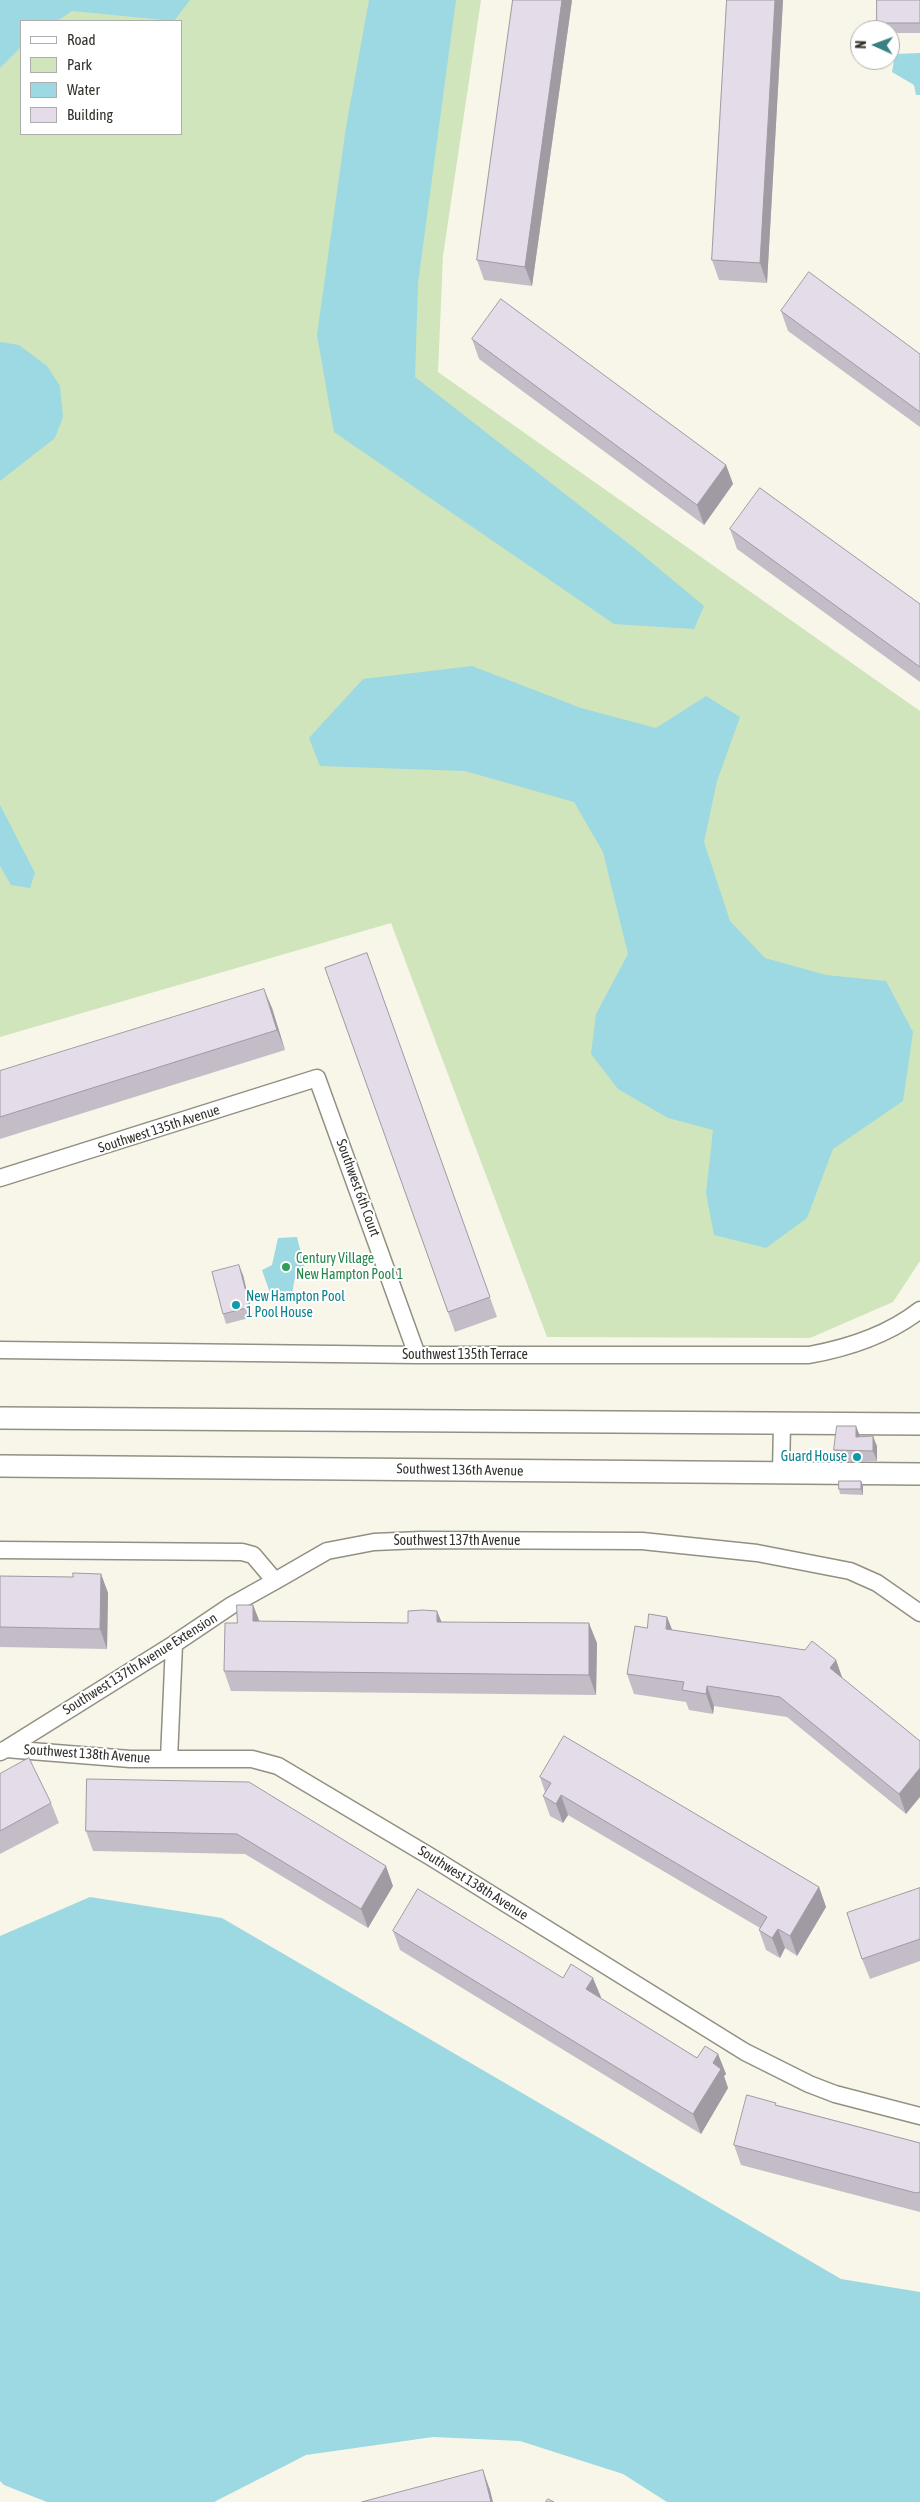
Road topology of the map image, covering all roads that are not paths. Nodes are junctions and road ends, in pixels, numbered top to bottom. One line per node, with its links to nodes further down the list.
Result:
1 (317, 1078): 2 (street, Southwest 135th Avenue); 5 (street, Southwest 6th Court)
2 (0, 1178)
3 (920, 1310): 5 (street, Southwest 135th Terrace)
4 (0, 1350): 5 (street, Southwest 135th Terrace)
5 (418, 1355)
6 (0, 1418): 7 (street)
7 (782, 1423): 8 (street); 10 (street)
8 (920, 1424)
9 (0, 1466): 10 (street, Southwest 136th Avenue)
10 (781, 1473): 11 (street, Southwest 136th Avenue)
11 (920, 1474)
12 (0, 1550): 13 (street)
13 (275, 1581): 14 (street, Southwest 137th Avenue); 15 (street, Southwest 137th Avenue Extension)
14 (920, 1613)
15 (174, 1644): 16 (street, Southwest 137th Avenue Extension); 17 (street)
16 (3, 1750): 17 (street, Southwest 138th Avenue)
17 (168, 1759): 18 (street, Southwest 138th Avenue)
18 (920, 2116)

